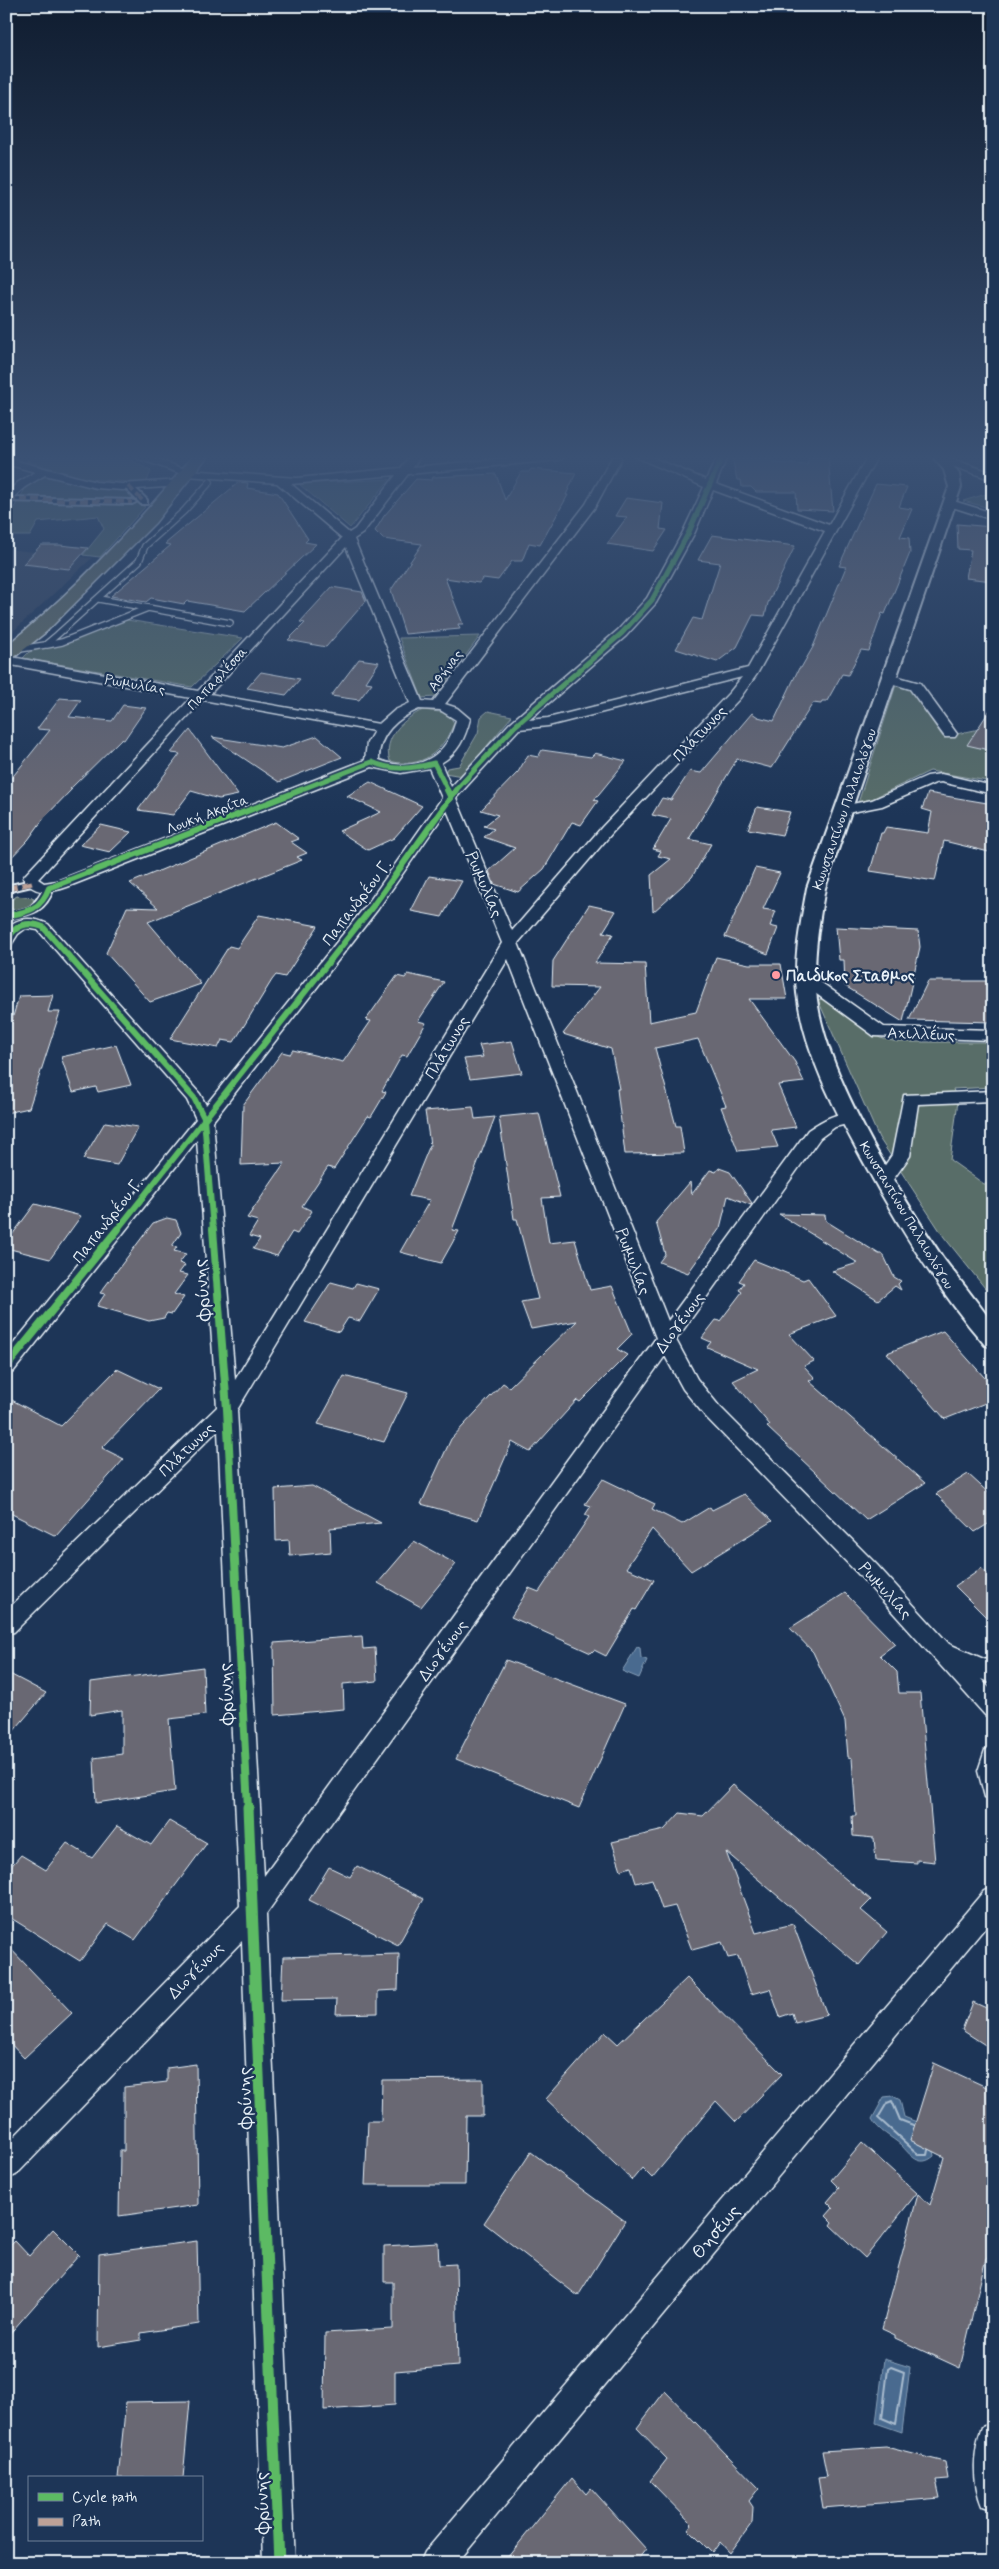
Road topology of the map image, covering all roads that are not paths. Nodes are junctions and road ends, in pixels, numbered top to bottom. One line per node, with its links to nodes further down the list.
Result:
1 (93, 577): 13 (main road)
2 (122, 577): 9 (lane)
3 (312, 577): 16 (street, Παπαφλέσσα)
4 (364, 577): 17 (street)
5 (536, 577): 18 (street, Αθήνας)
6 (664, 577): 19 (street, Παπανδρέου Γ.)
7 (807, 577): 14 (street, Πλάτωνος)
8 (924, 577): 15 (street, Κωνσταντίνου Παλαιολόγου)
9 (99, 599): 10 (lane); 12 (lane)
10 (148, 608): 11 (lane); 12 (lane)
11 (230, 623)
12 (45, 646): 13 (lane)
13 (8, 655): 16 (street, Ρωμυλίας)
14 (753, 672): 19 (street); 33 (street, Πλάτωνος)
15 (888, 678): 21 (street); 26 (street, Κωνσταντίνου Παλαιολόγου)
16 (202, 696): 20 (street, Ρωμυλίας); 27 (street, Παπαφλέσσα)
17 (417, 705): 18 (street); 20 (street)
18 (437, 705): 23 (street)
19 (515, 726): 25 (street, Παπανδρέου Γ.)
20 (382, 729): 22 (street)
21 (950, 734)
22 (372, 762): 23 (street); 28 (street, Λουκή Ακρίτα)
23 (434, 763): 25 (street, Ρωμυλίας)
24 (993, 790): 26 (street)
25 (450, 796): 33 (street, Ρωμυλίας); 37 (street, Παπανδρέου Γ.)
26 (842, 810): 34 (street, Κωνσταντίνου Παλαιολόγου)
27 (32, 883): 28 (street); 29 (street)
28 (49, 888): 31 (street)
29 (6, 890)
30 (6, 916): 31 (street)
31 (24, 918): 32 (street); 37 (street, Φρύνης)
32 (7, 941)
33 (510, 943): 40 (street, Ρωμυλίας); 43 (street, Πλάτωνος)
34 (806, 979): 35 (street, Αχιλλέως); 38 (street, Κωνσταντίνου Παλαιολόγου)
35 (993, 1035)
36 (993, 1096): 39 (street)
37 (204, 1118): 42 (street, Παπανδρέου Γ.); 43 (street, Φρύνης)
38 (849, 1118): 39 (street, Κωνσταντίνου Παλαιολόγου); 40 (street, Διογένους)
39 (884, 1180): 41 (street, Κωνσταντίνου Παλαιολόγου)
40 (666, 1340): 45 (street, Ρωμυλίας); 51 (street, Διογένους)
41 (993, 1340)
42 (6, 1367)
43 (227, 1409): 44 (street, Πλάτωνος); 51 (street, Φρύνης)
44 (6, 1625)
45 (939, 1649): 46 (street, Ρωμυλίας); 47 (street, Ρωμυλίας)
46 (993, 1674)
47 (993, 1708)
48 (993, 1757): 49 (street)
49 (993, 1789)
50 (993, 1899): 56 (street, Θησέως)
51 (253, 1911): 52 (street, Διογένους); 55 (street, Φρύνης)
52 (6, 2165)
53 (993, 2438): 54 (street)
54 (993, 2495)
55 (279, 2563)
56 (436, 2563)

